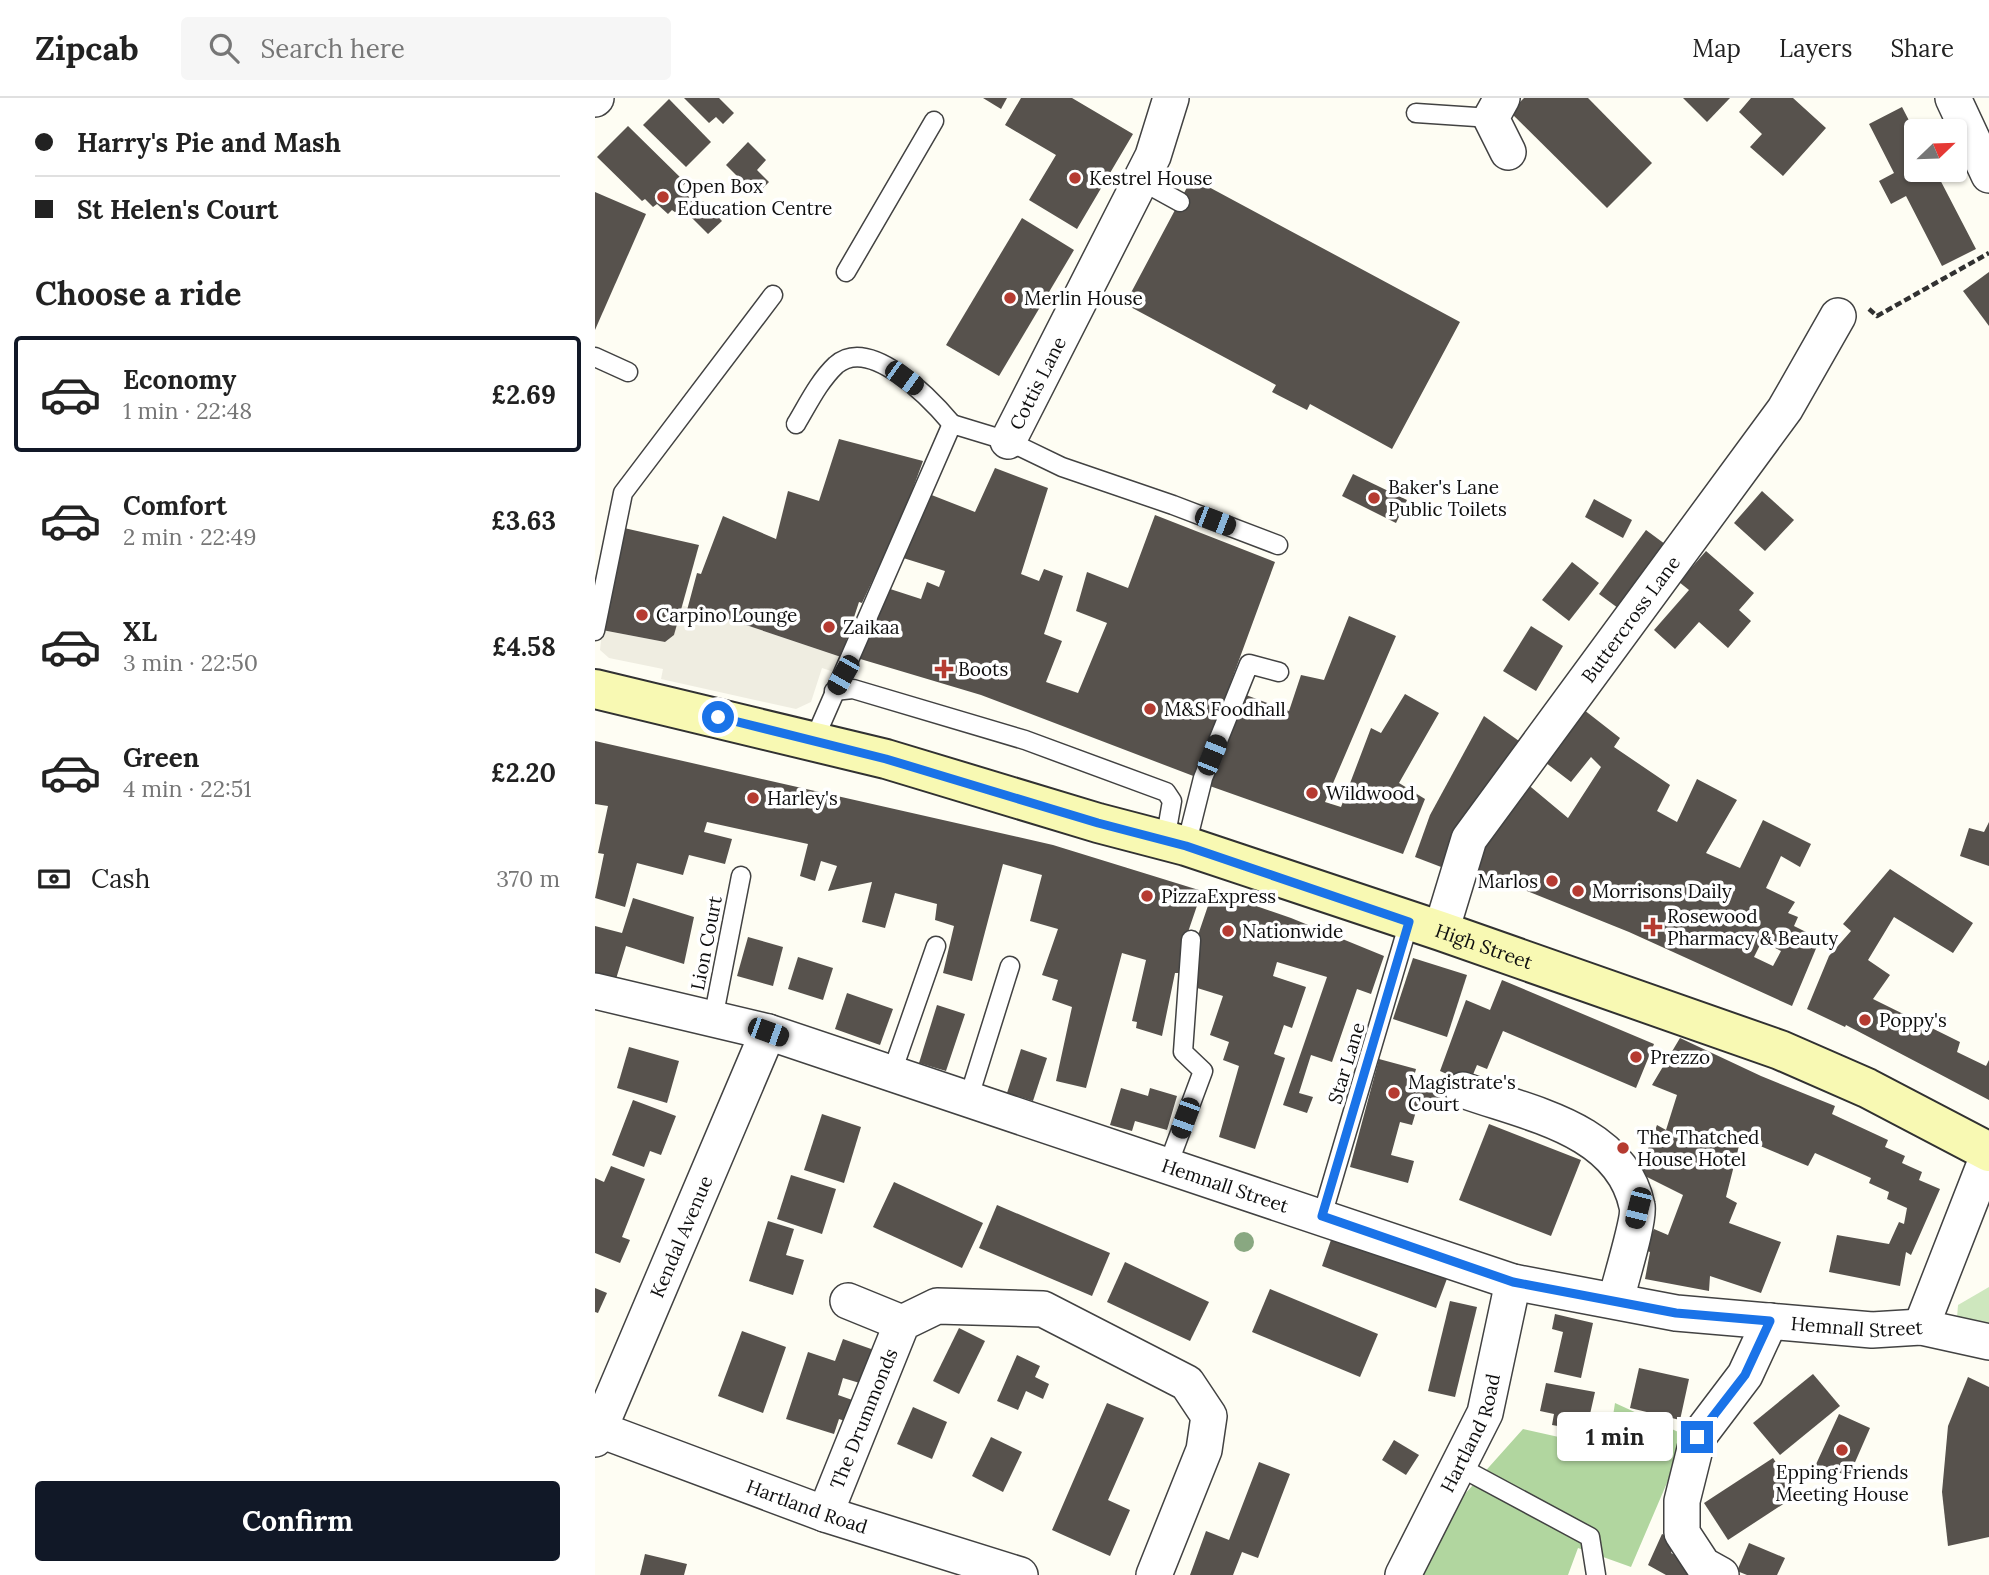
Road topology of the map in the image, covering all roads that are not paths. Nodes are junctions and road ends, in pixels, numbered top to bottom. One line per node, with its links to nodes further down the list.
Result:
1 (1171, 98): 8 (street, Cottis Lane)
2 (1953, 98): 7 (street)
3 (1497, 108): 4 (lane); 6 (street)
4 (1416, 113)
5 (934, 121): 10 (lane)
6 (1508, 152)
7 (1989, 175)
8 (1140, 180): 9 (lane); 17 (street, Cottis Lane)
9 (1180, 202)
10 (846, 272)
11 (773, 295): 19 (lane)
12 (1838, 316): 26 (street, Buttercross Lane)
13 (595, 357): 14 (lane)
14 (628, 372)
15 (796, 424): 16 (lane)
16 (952, 424): 17 (lane); 22 (lane)
17 (1008, 441): 18 (lane)
18 (1278, 545)
19 (595, 631)
20 (1279, 672): 24 (lane)
21 (595, 689): 23 (main road, High Street)
22 (834, 691): 23 (lane); 24 (lane)
23 (814, 740): 24 (main road, High Street)
24 (1176, 843): 26 (main road, High Street)
25 (741, 876): 31 (lane, Lion Court)
26 (1425, 926): 36 (main road, High Street); 38 (lane, Star Lane)
27 (1191, 940): 37 (lane)
28 (936, 946): 33 (lane)
29 (1010, 967): 35 (lane)
30 (595, 991): 31 (street, Hemnall Street)
31 (713, 1019): 32 (street, Hemnall Street)
32 (768, 1032): 33 (street, Hemnall Street); 46 (street, Kendal Avenue)
33 (891, 1075): 35 (street, Hemnall Street)
34 (1463, 1090): 40 (street)
35 (968, 1100): 37 (street, Hemnall Street)
36 (1989, 1152): 44 (street)
37 (1168, 1165): 38 (street, Hemnall Street)
38 (1322, 1216): 39 (street, Hemnall Street)
39 (1513, 1282): 40 (street, Hemnall Street); 47 (street, Hartland Road)
40 (1616, 1300): 42 (street, Hemnall Street)
41 (848, 1301): 43 (street, The Drummonds)
42 (1770, 1321): 44 (street, Hemnall Street); 53 (street)
43 (902, 1323): 48 (street, The Drummonds); 50 (street, The Drummonds)
44 (1921, 1327): 45 (street, Hemnall Street)
45 (1989, 1342)
46 (596, 1432): 48 (street, Hartland Road)
47 (1458, 1466): 51 (street, Hartland Road); 52 (lane)
48 (825, 1514): 49 (street, Hartland Road)
49 (1020, 1575)
50 (1154, 1575)
51 (1403, 1575)
52 (1596, 1575)
53 (1721, 1575)

